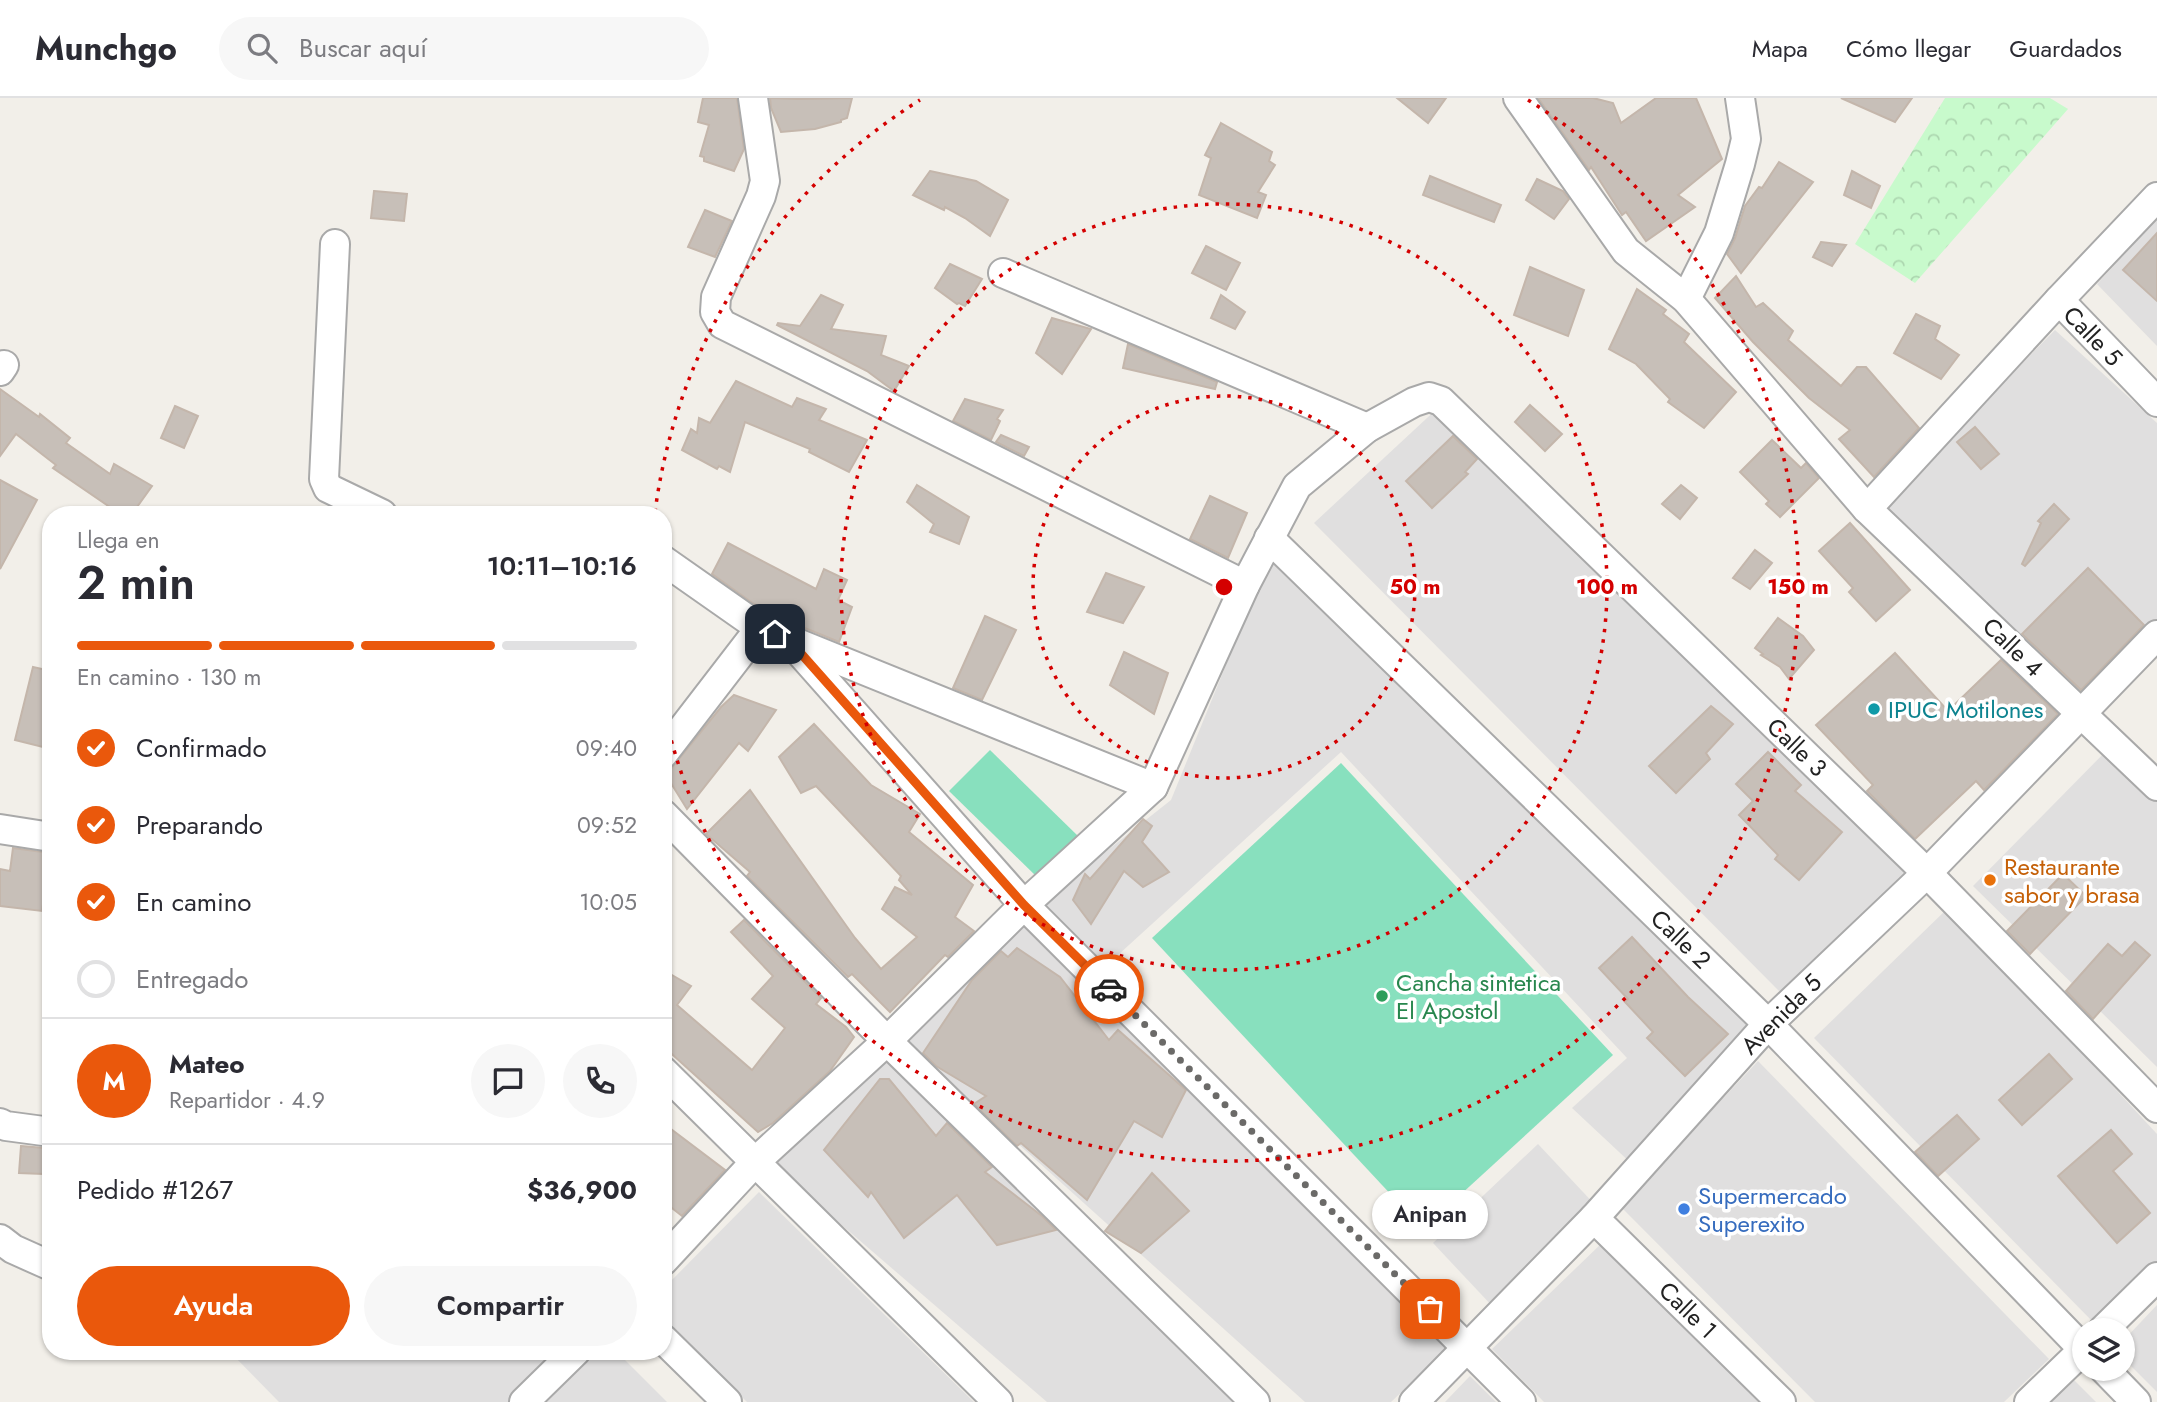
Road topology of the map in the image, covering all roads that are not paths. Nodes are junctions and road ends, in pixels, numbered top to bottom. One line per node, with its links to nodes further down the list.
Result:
1 (753, 98): 15 (street)
2 (1518, 98): 7 (street, Calle 4)
3 (1740, 98): 7 (street)
4 (2157, 197): 8 (street)
5 (335, 244): 11 (street)
6 (1003, 273): 10 (street)
7 (1686, 299): 12 (street, Calle 4)
8 (2059, 300): 9 (street, Calle 5); 12 (street)
9 (2157, 402)
10 (1367, 428): 13 (street); 26 (street, Calle 3)
11 (365, 506)
12 (1867, 509): 19 (street, Calle 4)
13 (1269, 538): 15 (street); 28 (street, Calle 2)
14 (672, 566): 16 (street)
15 (1245, 585): 22 (street)
16 (760, 628): 18 (street); 20 (street)
17 (2157, 635): 19 (street, Avenida 5)
18 (789, 640): 22 (street); 27 (street)
19 (2081, 712): 21 (street, Calle 4); 26 (street, Avenida 5)
20 (672, 742)
21 (2157, 786)
22 (1153, 787): 27 (street)
23 (672, 823): 29 (street)
24 (0, 829): 25 (street)
25 (42, 836)
26 (1927, 873): 28 (street, Avenida 5); 31 (street, Calle 3)
27 (1024, 905): 29 (street); 43 (street)
28 (1768, 1024): 35 (street, Avenida 5); 41 (street, Calle 2)
29 (887, 1041): 34 (street); 50 (street)
30 (672, 1080): 34 (street)
31 (2157, 1108)
32 (2, 1130): 33 (street)
33 (42, 1132)
34 (755, 1163): 37 (street); 49 (street)
35 (1594, 1218): 43 (street, Avenida 5); 53 (street, Calle 1)
36 (0, 1239): 38 (street)
37 (672, 1251)
38 (42, 1261)
39 (2157, 1277): 40 (street)
40 (2115, 1318)
41 (2072, 1337)
42 (672, 1348): 48 (street)
43 (1468, 1348): 51 (street, Avenida 5); 52 (street)
44 (567, 1360): 47 (street)
45 (2072, 1361): 54 (street)
46 (2116, 1381): 55 (street)
47 (524, 1402)
48 (727, 1402)
49 (998, 1402)
50 (1255, 1402)
51 (1414, 1402)
52 (1521, 1402)
53 (1781, 1402)
54 (2029, 1402)
55 (2137, 1402)

